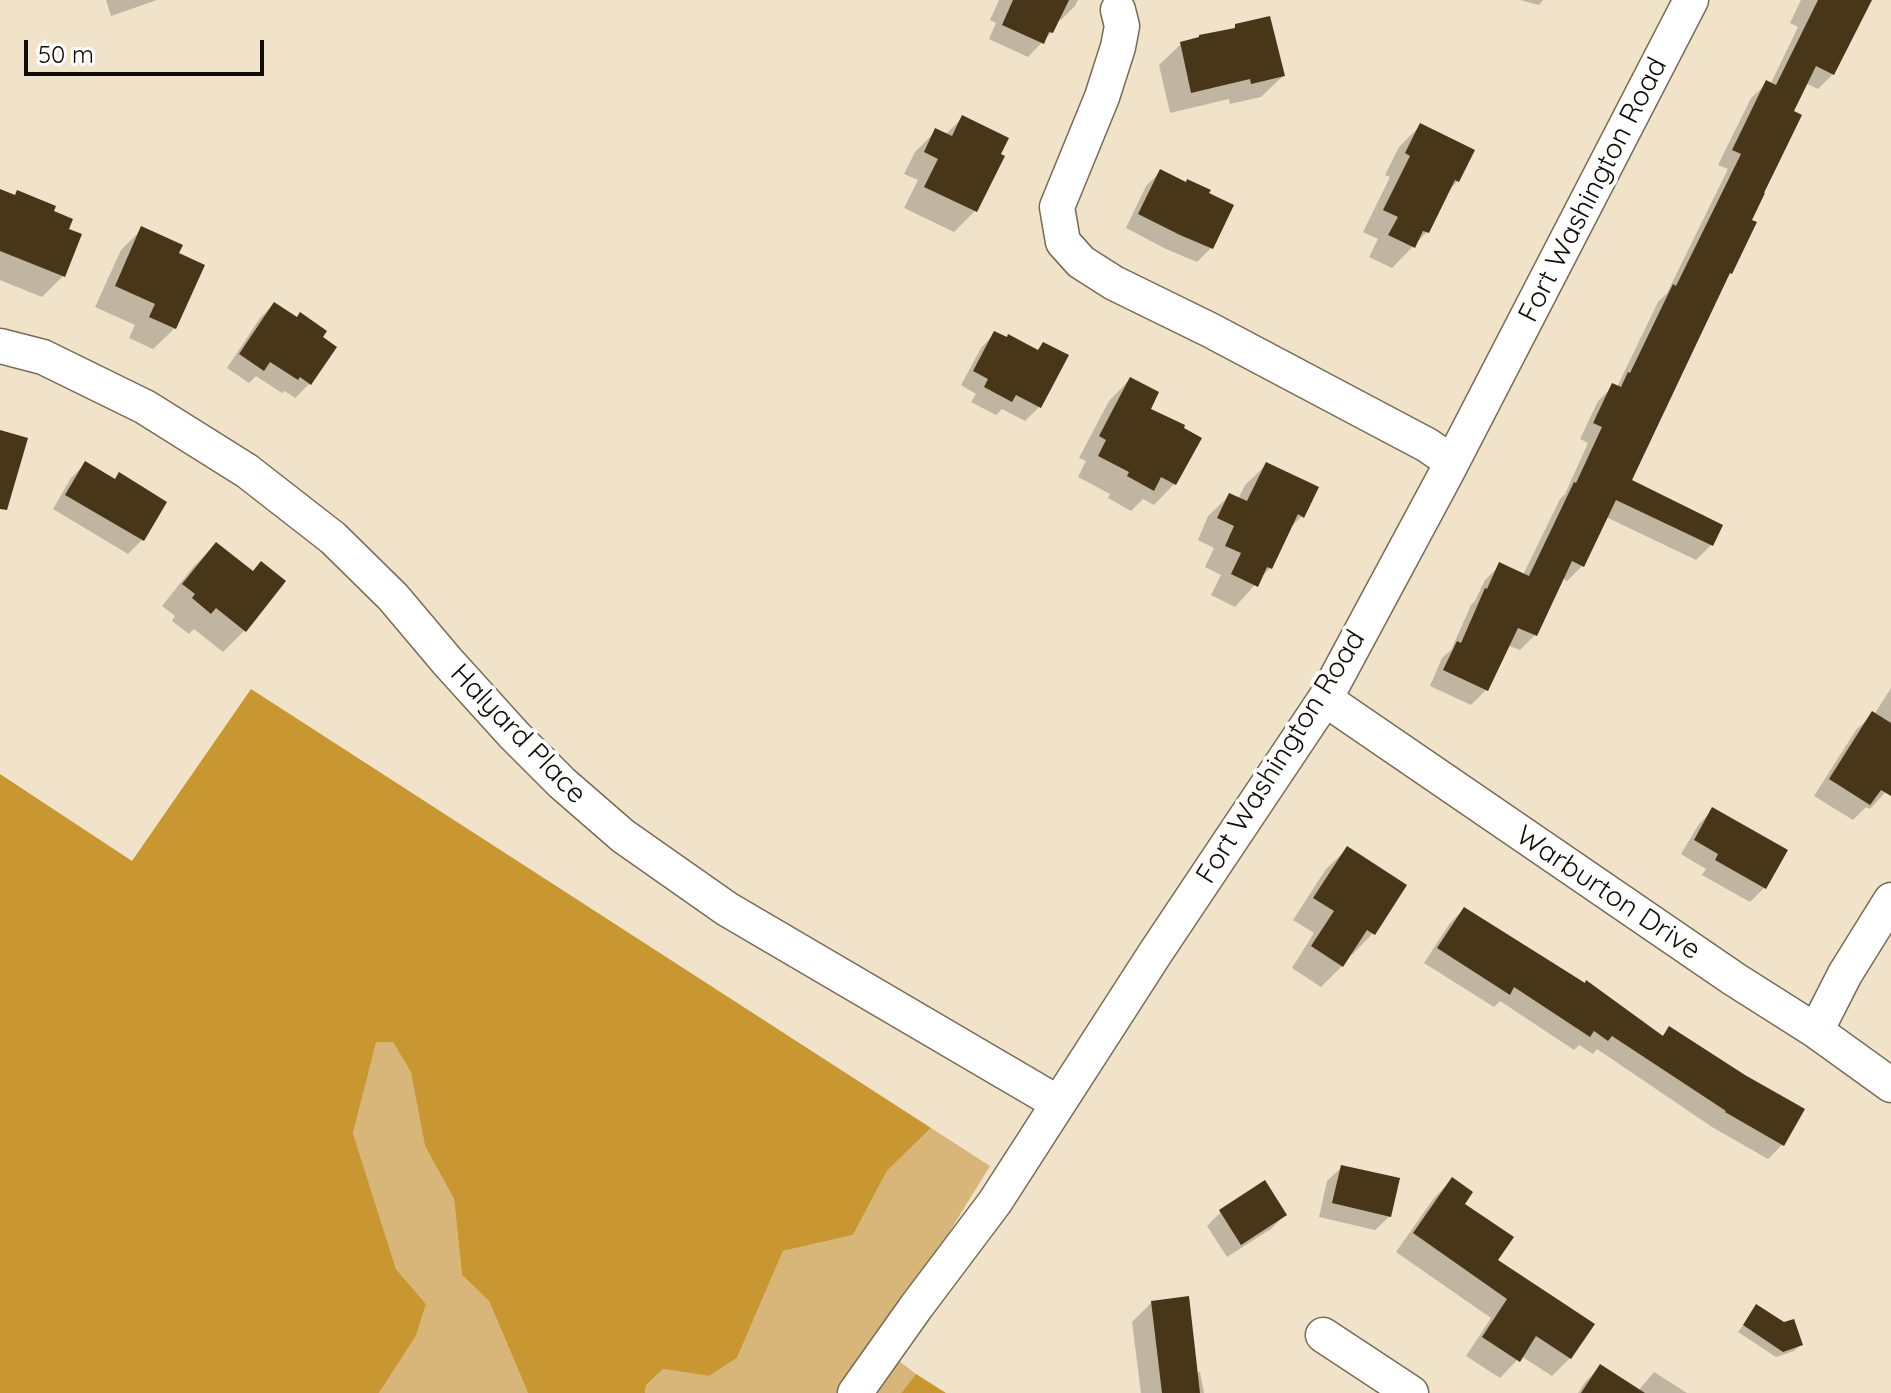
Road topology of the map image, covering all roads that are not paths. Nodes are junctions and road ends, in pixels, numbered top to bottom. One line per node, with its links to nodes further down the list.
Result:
1 (1691, 0): 4 (street, Fort Washington Road)
2 (1118, 10): 4 (street)
3 (0, 346): 9 (street, Halyard Place)
4 (1452, 462): 5 (street, Fort Washington Road)
5 (1325, 699): 7 (street, Warburton Drive); 9 (street, Fort Washington Road)
6 (1891, 900): 7 (street)
7 (1816, 1031): 8 (street, Warburton Drive)
8 (1891, 1085)
9 (1058, 1103): 11 (street, Fort Washington Road)
10 (1323, 1335): 12 (street)
11 (855, 1393)
12 (1411, 1393)

